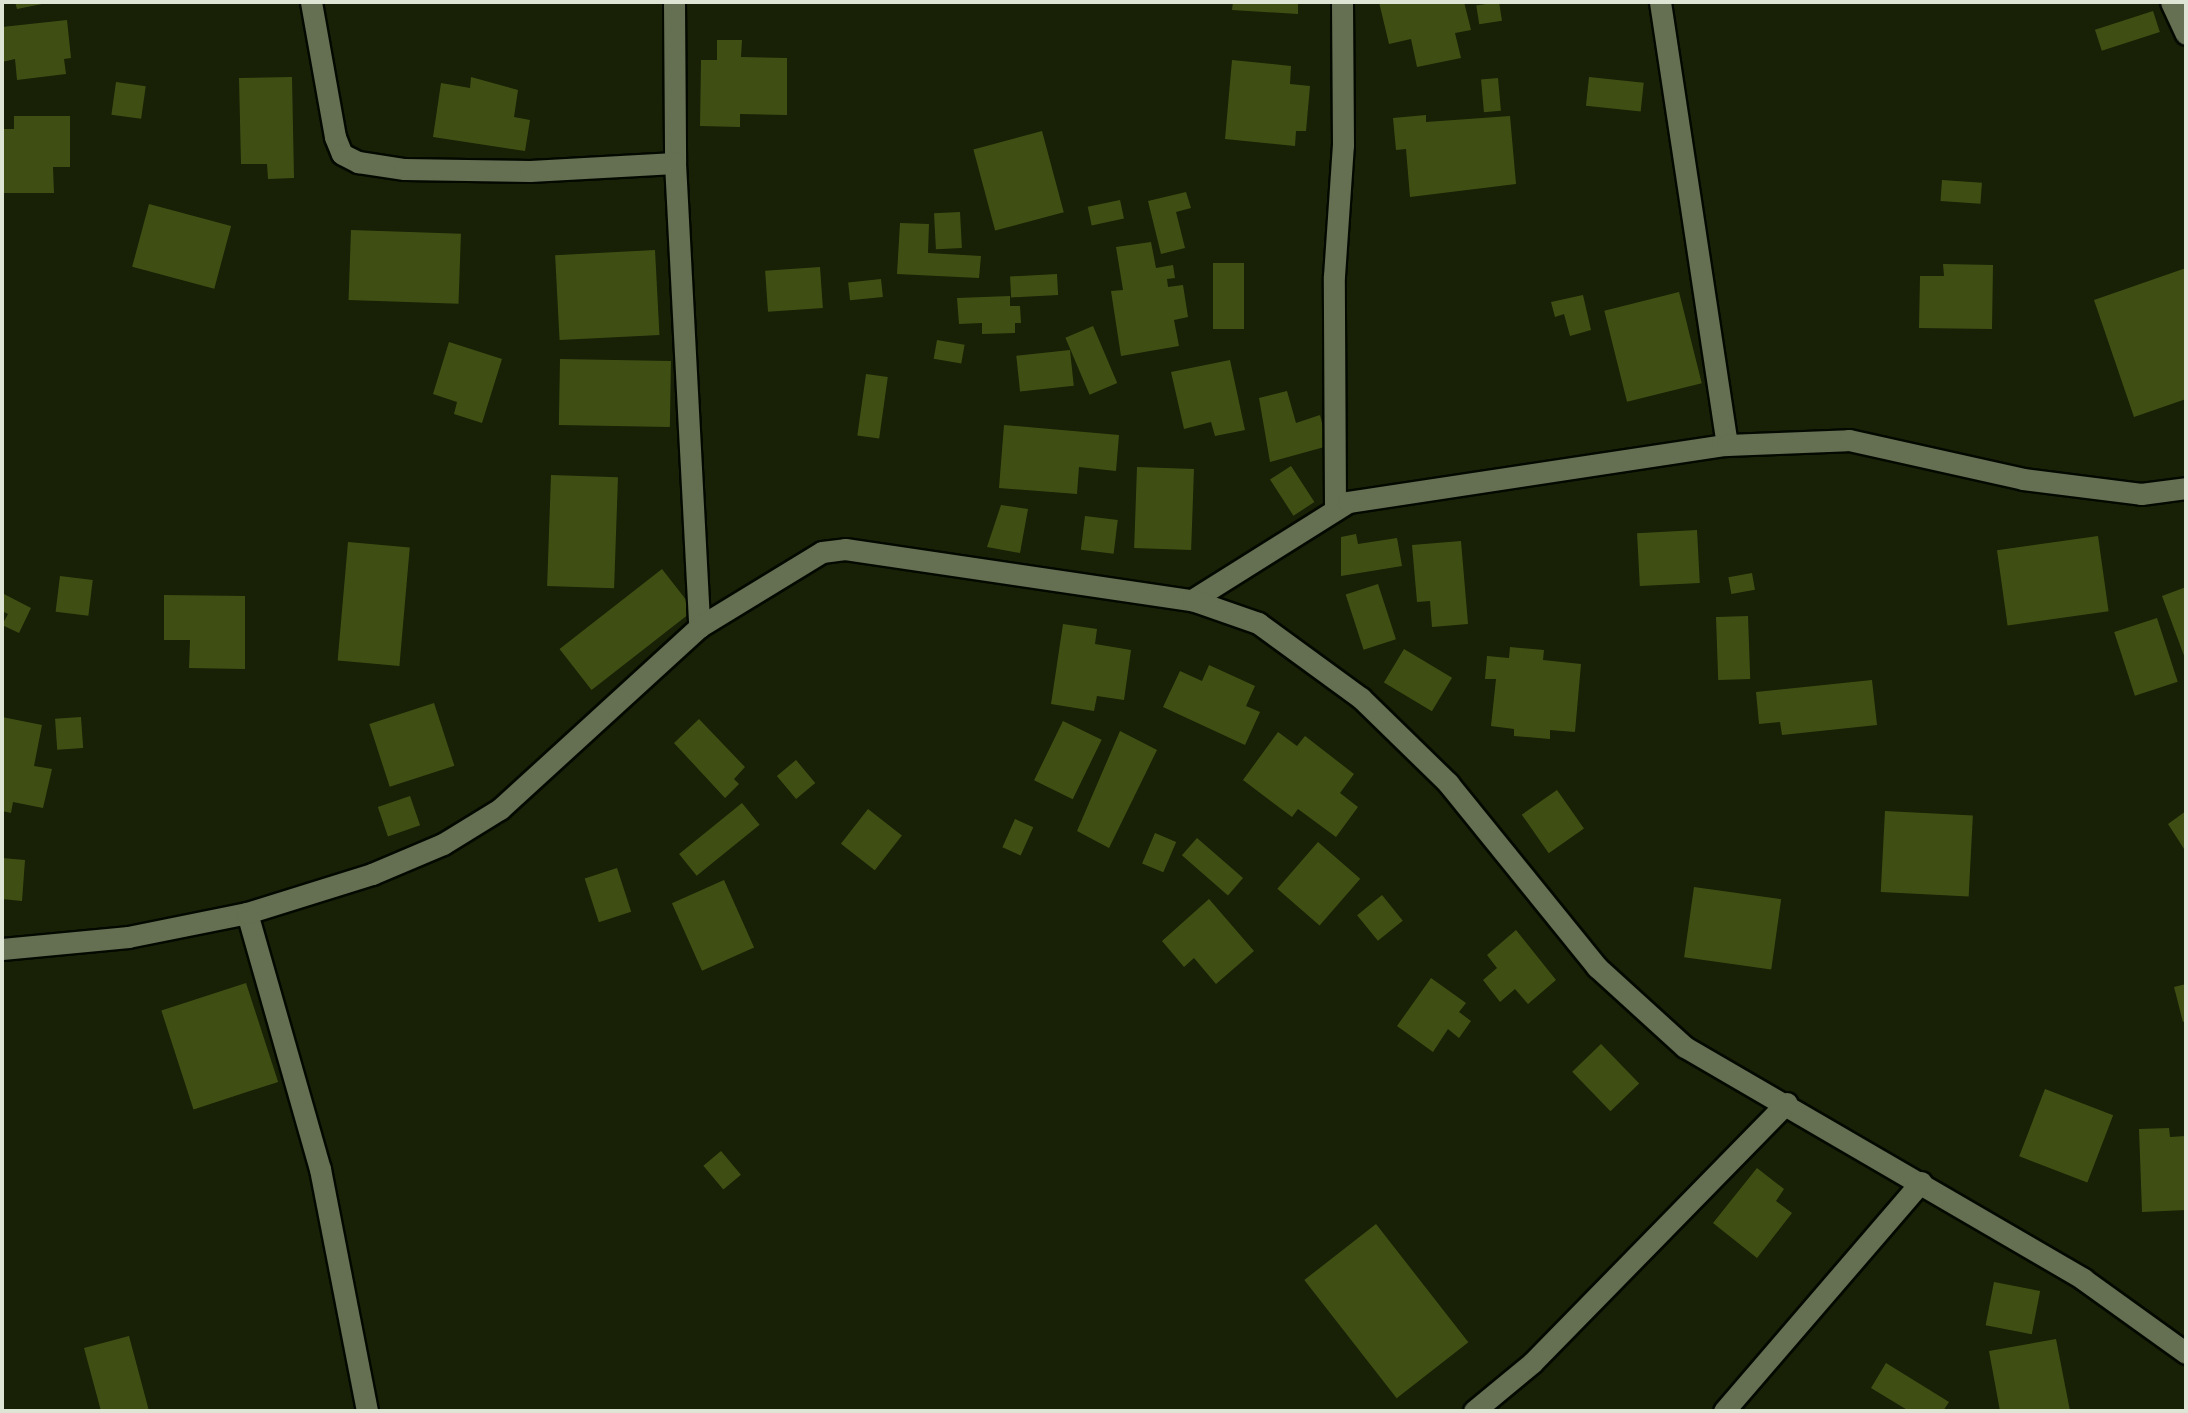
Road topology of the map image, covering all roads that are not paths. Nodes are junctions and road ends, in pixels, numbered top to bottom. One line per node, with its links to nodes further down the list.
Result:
1 (311, 2): 7 (street)
2 (674, 2): 7 (street)
3 (1342, 2): 10 (street)
4 (1660, 2): 8 (street)
5 (2171, 2): 6 (street)
6 (2186, 34)
7 (674, 163): 12 (street)
8 (1727, 445): 9 (street); 10 (street)
9 (2186, 488)
10 (1335, 505): 11 (street)
11 (1192, 600): 12 (street); 15 (street)
12 (699, 627): 13 (street)
13 (247, 913): 14 (street); 18 (street)
14 (2, 948)
15 (1787, 1102): 16 (street); 19 (street)
16 (1921, 1182): 17 (street); 20 (street)
17 (2186, 1353)
18 (367, 1411)
19 (1474, 1411)
20 (1724, 1411)

